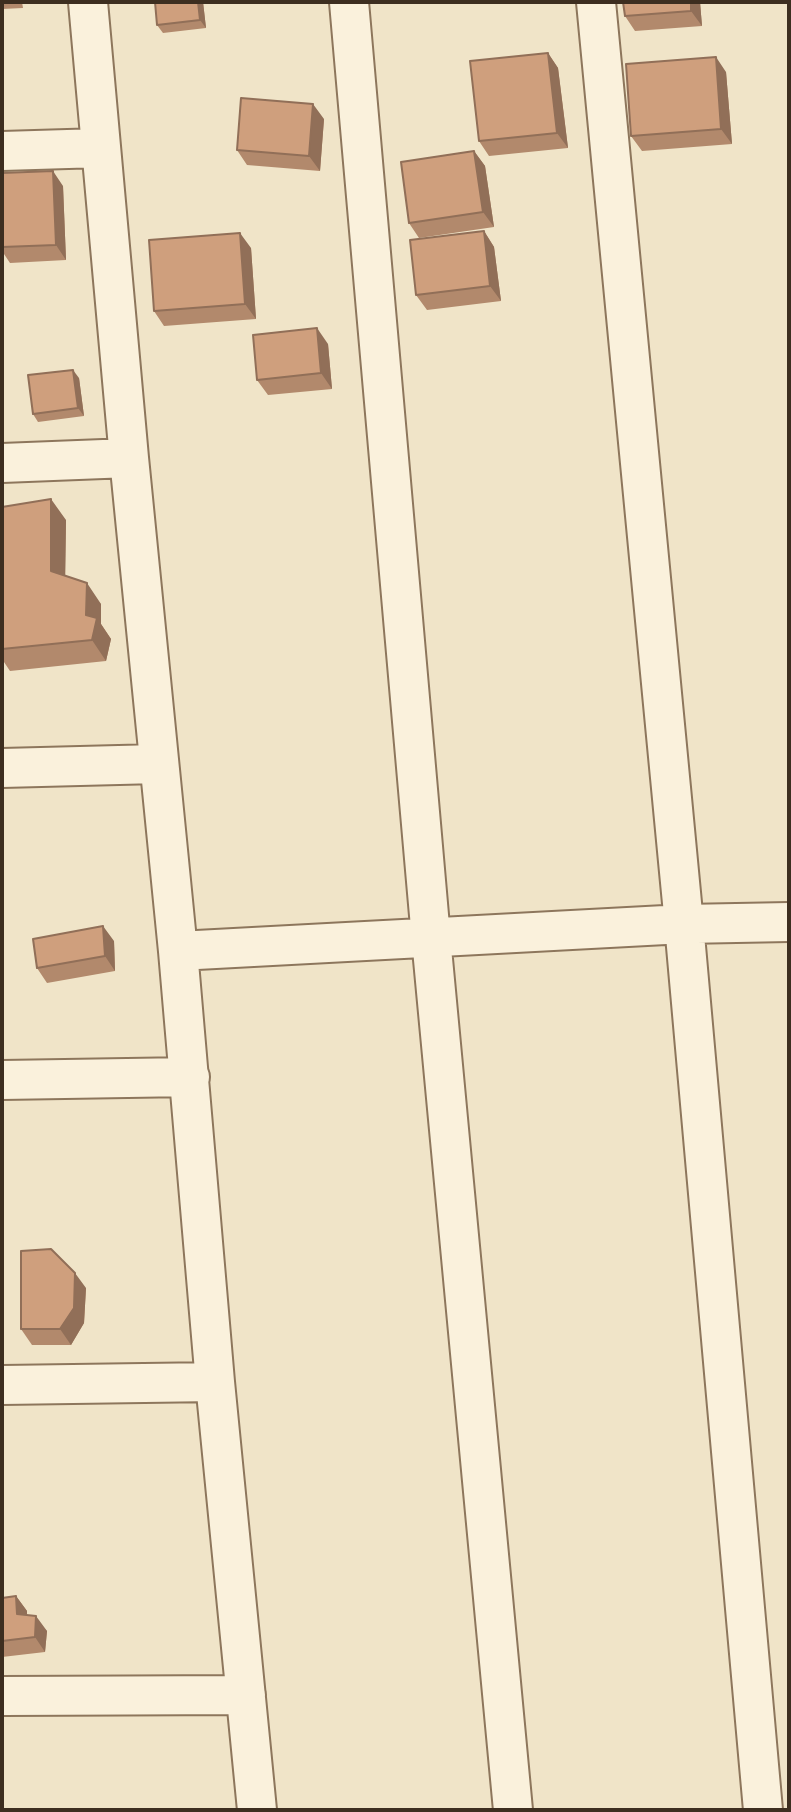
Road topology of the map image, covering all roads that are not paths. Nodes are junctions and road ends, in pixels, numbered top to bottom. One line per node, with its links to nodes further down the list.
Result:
1 (88, 2): 4 (street)
2 (349, 2): 12 (street)
3 (596, 2): 11 (street)
4 (101, 148): 5 (street); 6 (street)
5 (2, 151)
6 (129, 458): 7 (street); 8 (street)
7 (2, 463)
8 (158, 764): 9 (street); 13 (street)
9 (2, 768)
10 (789, 922): 11 (street)
11 (684, 925): 12 (street); 22 (street)
12 (431, 938): 13 (street); 21 (street)
13 (178, 951): 14 (street)
14 (190, 1077): 15 (street); 16 (street)
15 (2, 1080)
16 (215, 1382): 17 (street); 18 (street)
17 (2, 1385)
18 (246, 1695): 19 (street); 20 (street)
19 (2, 1696)
20 (257, 1810)
21 (513, 1810)
22 (763, 1810)

